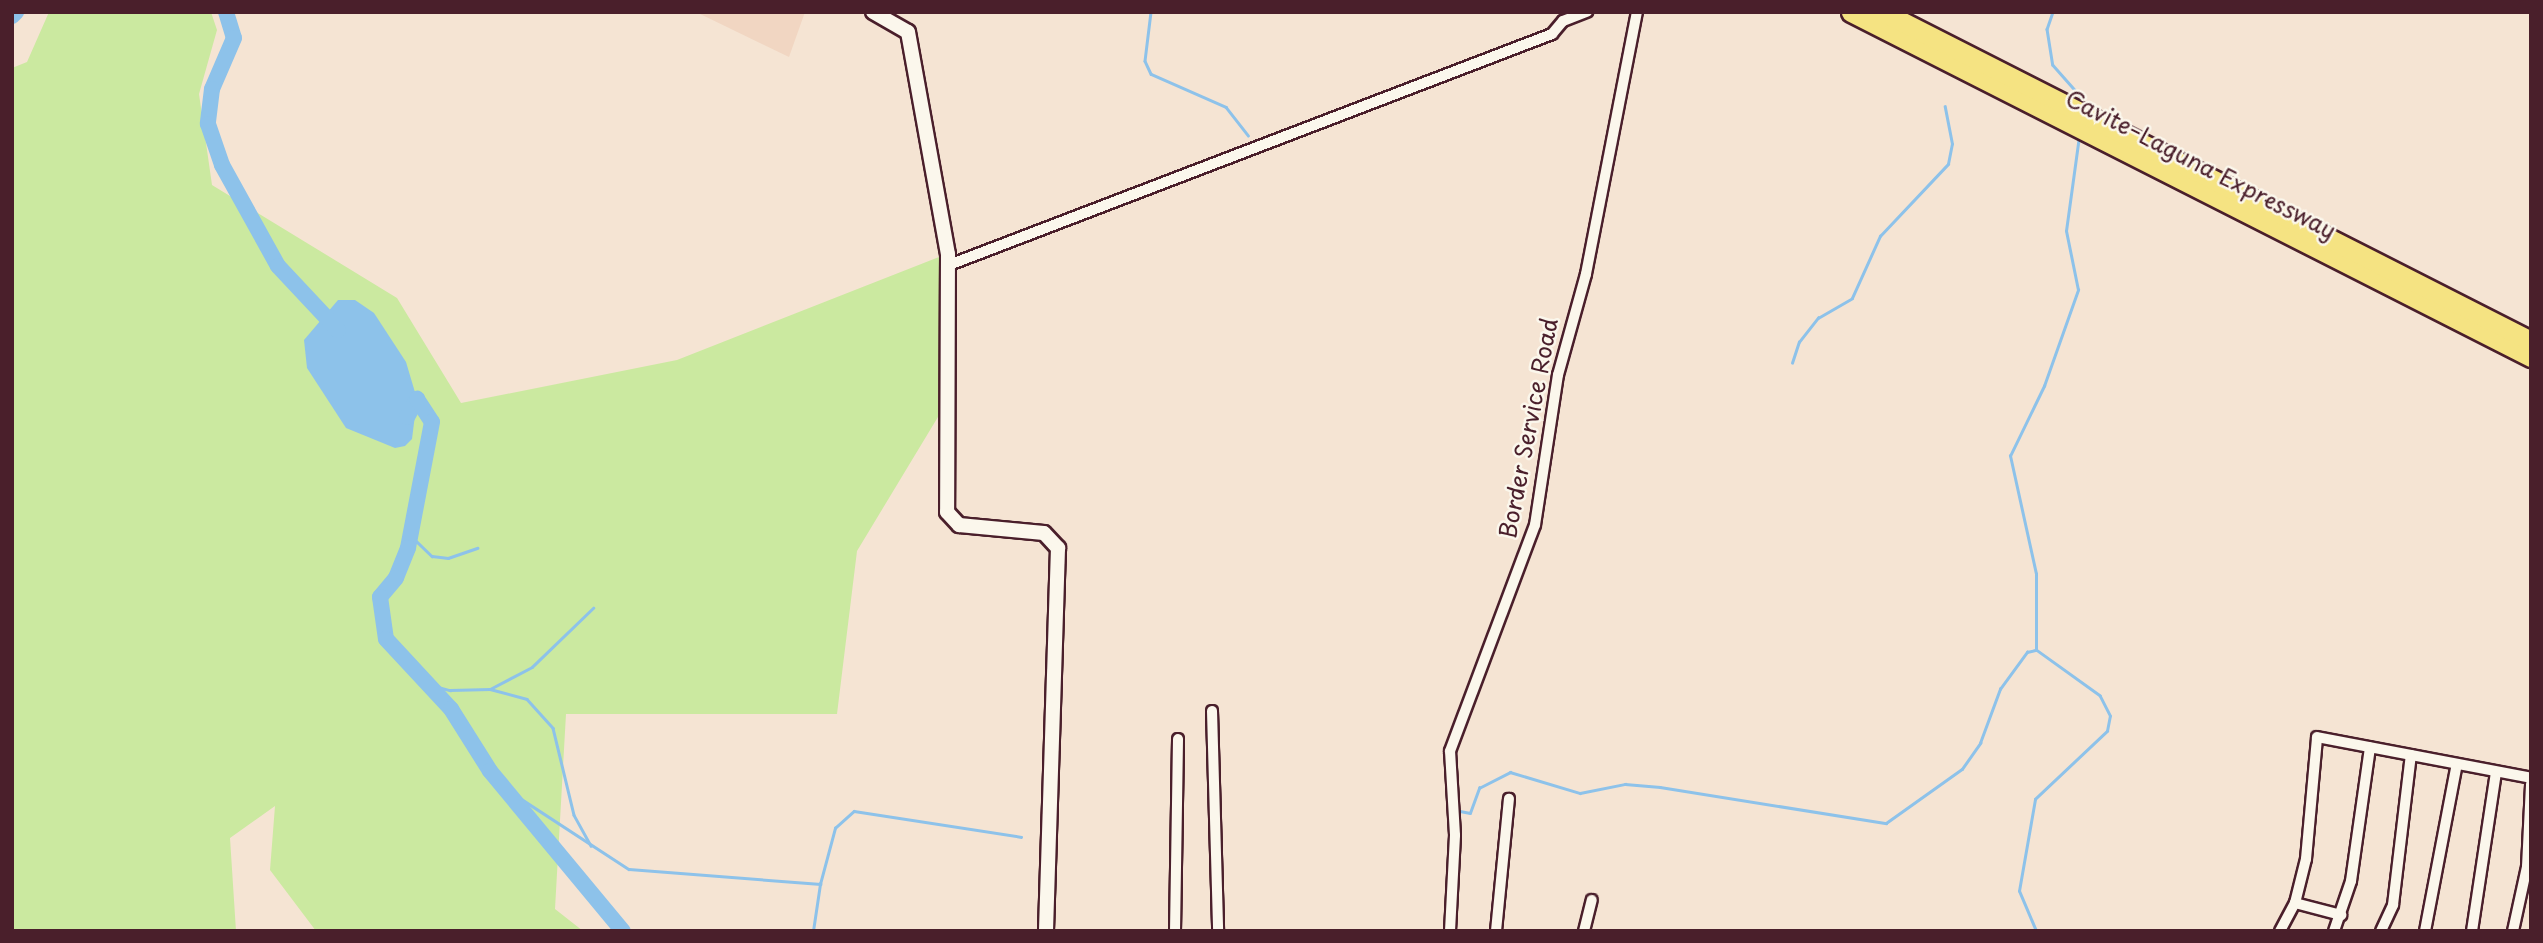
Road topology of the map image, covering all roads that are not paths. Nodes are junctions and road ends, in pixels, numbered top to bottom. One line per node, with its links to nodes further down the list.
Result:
1 (873, 12): 7 (street)
2 (1587, 12): 7 (street)
3 (1637, 12): 26 (street, Border Service Road)
4 (1851, 12): 6 (highway, Cavite–Laguna Expressway)
5 (1883, 12): 6 (highway, Cavite–Laguna Expressway)
6 (2061, 113): 8 (highway, Cavite–Laguna Expressway)
7 (950, 265): 23 (street)
8 (2454, 312): 9 (highway, Cavite–Laguna Expressway); 10 (highway, Cavite–Laguna Expressway)
9 (2531, 341)
10 (2531, 357)
11 (1212, 711): 25 (street)
12 (1178, 739): 24 (street)
13 (2370, 747): 14 (street); 21 (street); 22 (street)
14 (2411, 755): 15 (street); 31 (street)
15 (2457, 764): 16 (street); 32 (street)
16 (2496, 772): 17 (street); 33 (street)
17 (2531, 778)
18 (2531, 784): 34 (street)
19 (1509, 799): 27 (street)
20 (1592, 900): 28 (street)
21 (2295, 903): 22 (street); 29 (street)
22 (2341, 915): 30 (street)
23 (1046, 931)
24 (1175, 931)
25 (1218, 931)
26 (1450, 931)
27 (1496, 931)
28 (1584, 931)
29 (2280, 931)
30 (2333, 931)
31 (2381, 931)
32 (2425, 931)
33 (2472, 931)
34 (2512, 931)

